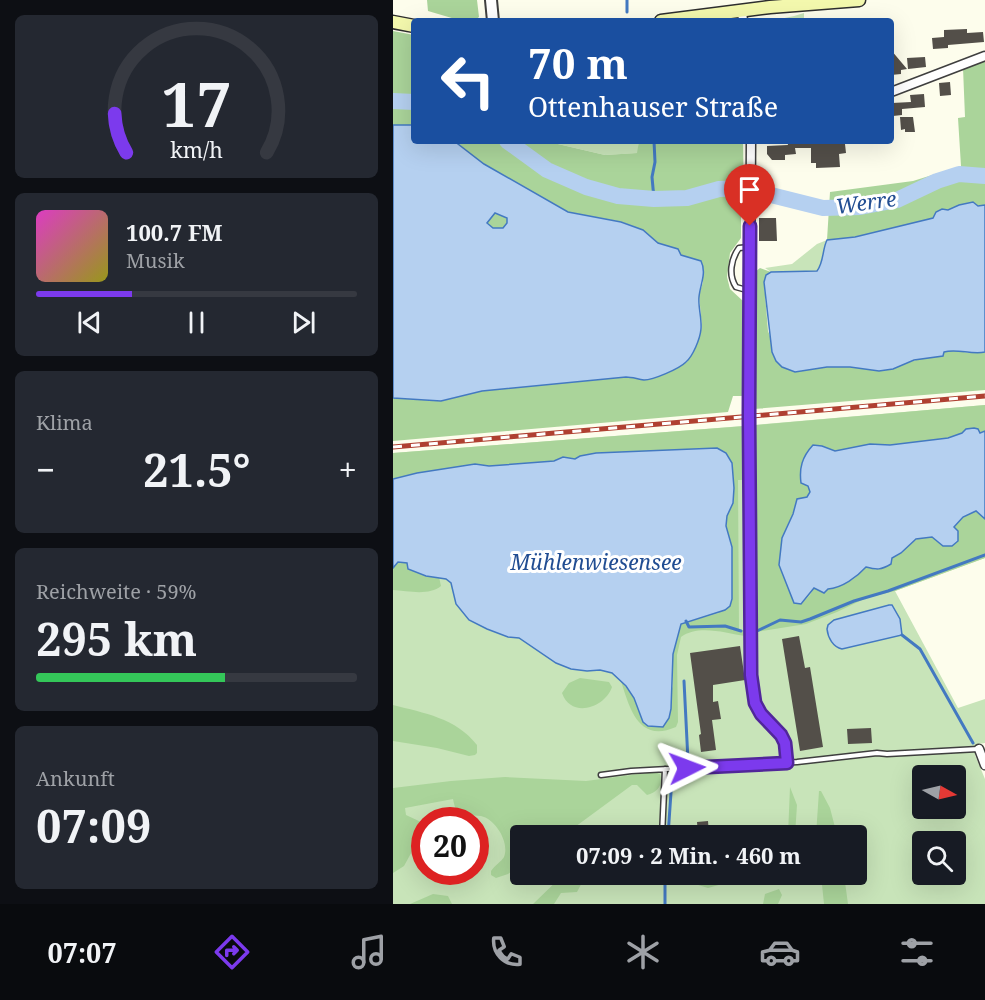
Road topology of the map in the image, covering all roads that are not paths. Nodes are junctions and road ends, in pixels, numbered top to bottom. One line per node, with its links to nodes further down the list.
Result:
1 (491, 0): 4 (street)
2 (859, 0): 3 (main road)
3 (739, 11): 5 (main road)
4 (493, 18)
5 (684, 18)
6 (393, 22): 7 (main road)
7 (411, 25)
8 (985, 56): 9 (street)
9 (894, 91)
10 (751, 144): 11 (street)
11 (750, 246): 12 (street); 12 (lane)
12 (750, 291): 13 (street)
13 (750, 628): 15 (lane)
14 (979, 749): 15 (lane); 16 (street)
15 (787, 763): 17 (lane)
16 (985, 765)
17 (665, 769): 18 (lane); 19 (lane)
18 (601, 775)
19 (662, 825)

